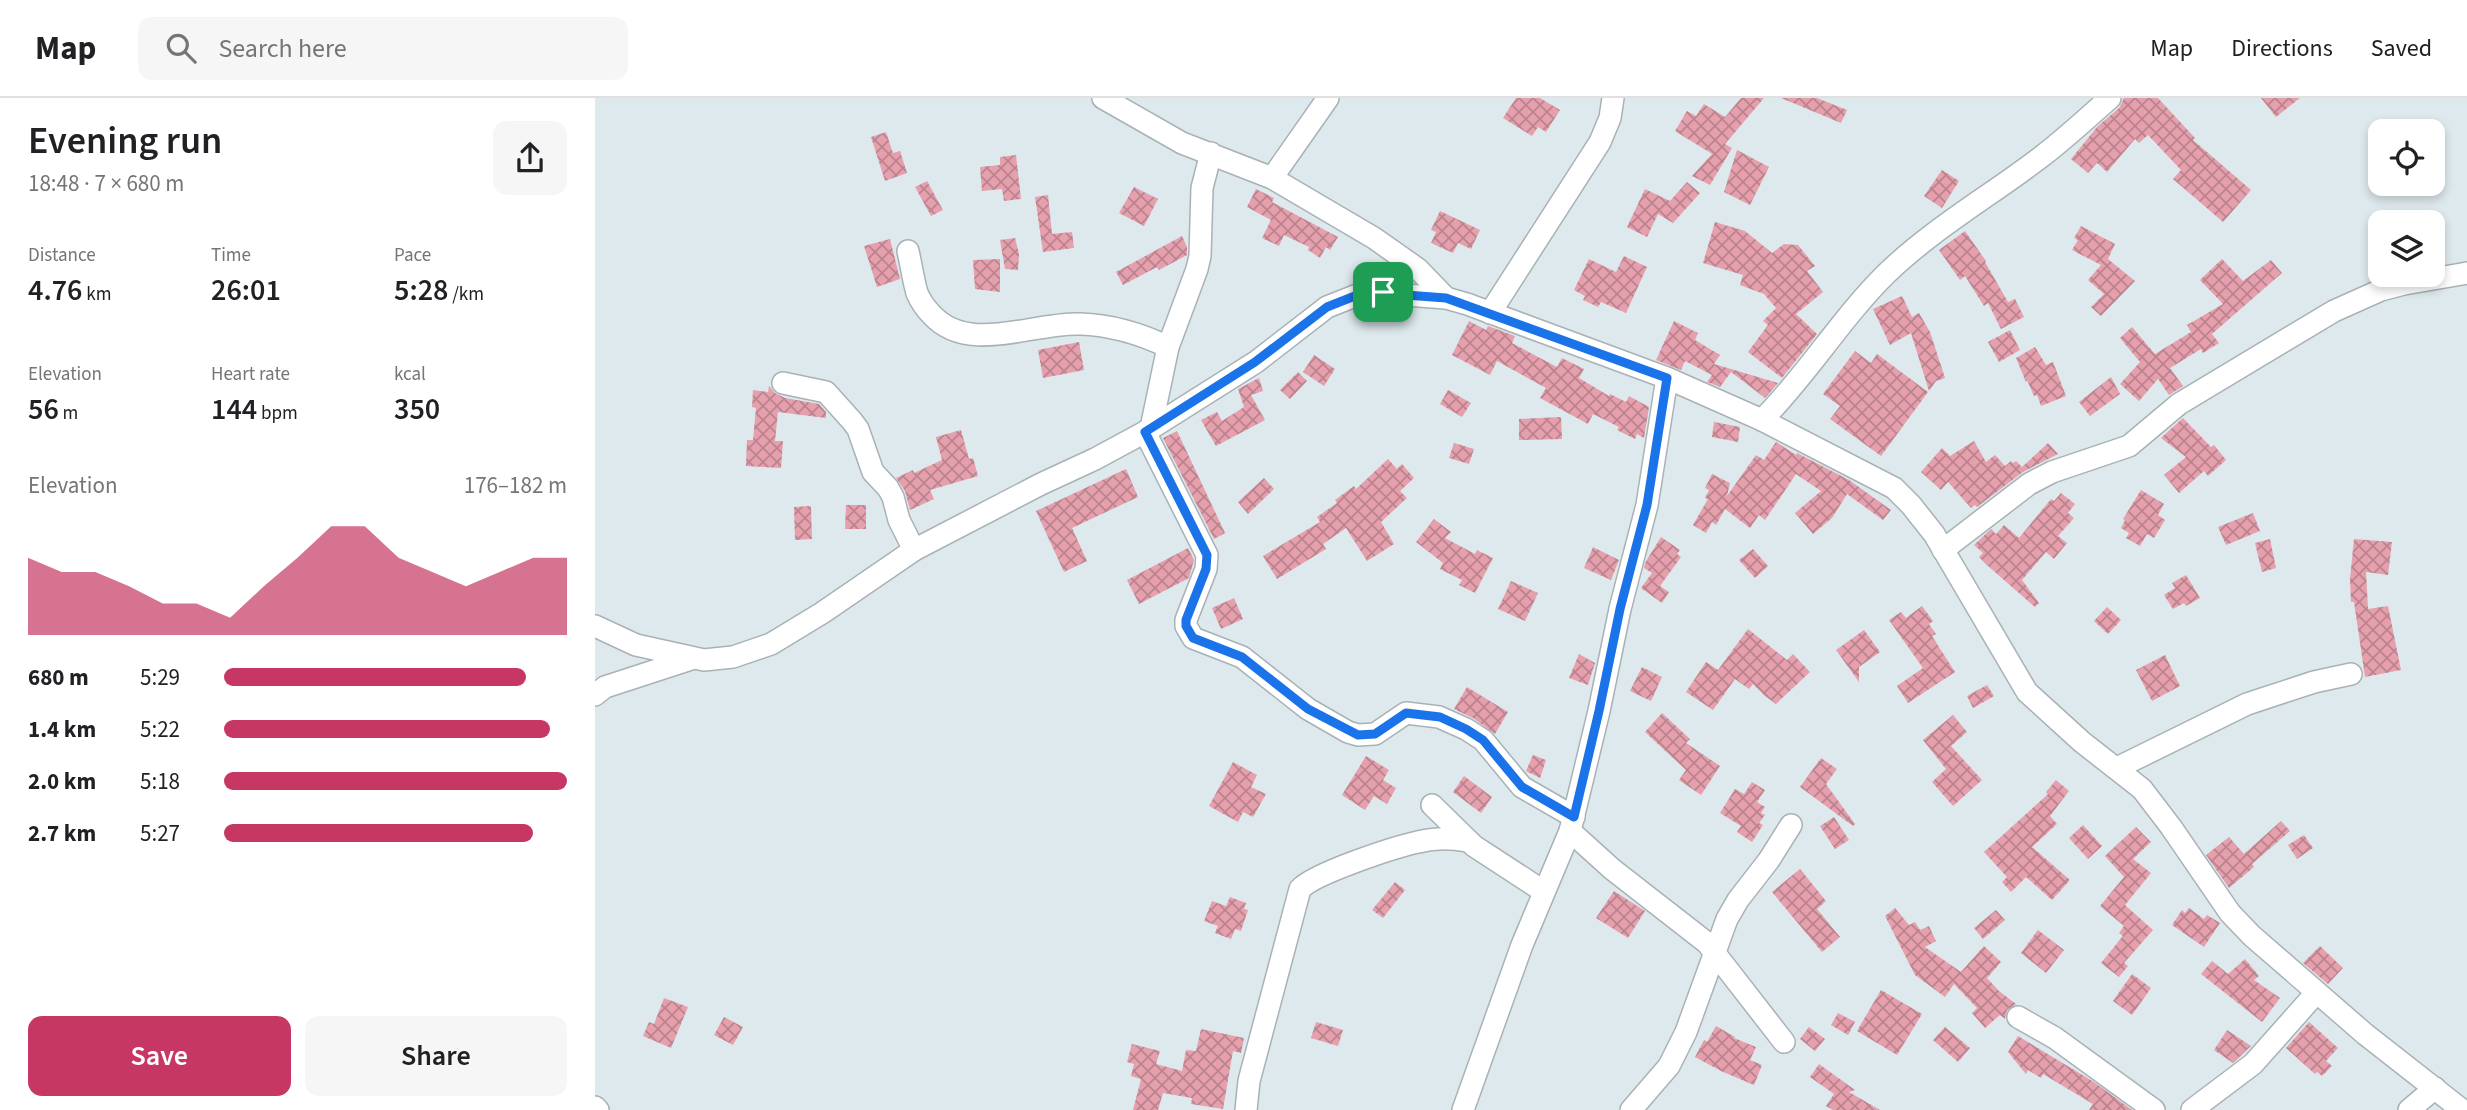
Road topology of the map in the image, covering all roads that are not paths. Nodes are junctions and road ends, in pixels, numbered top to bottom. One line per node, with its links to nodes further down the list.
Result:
1 (1103, 98): 5 (street)
2 (1328, 98): 6 (street)
3 (1613, 98): 10 (street)
4 (2110, 98): 14 (street)
5 (1211, 153): 6 (street); 11 (street)
6 (1272, 178): 9 (street)
7 (908, 251): 11 (street)
8 (2467, 273): 17 (street)
9 (1446, 298): 10 (street); 15 (street)
10 (1490, 313): 12 (street)
11 (1168, 346): 15 (street)
12 (1667, 378): 14 (street); 24 (street)
13 (783, 383): 16 (street)
14 (1762, 420): 17 (street)
15 (1148, 430): 16 (street); 24 (street)
16 (914, 550): 19 (street)
17 (1943, 550): 22 (street)
18 (595, 626): 19 (street)
19 (693, 658): 21 (street)
20 (2351, 674): 22 (street)
21 (595, 695)
22 (2117, 768): 29 (street)
23 (1433, 805): 26 (street)
24 (1572, 824): 27 (street); 28 (street)
25 (1791, 825): 28 (street)
26 (1467, 841): 27 (street); 33 (street)
27 (1543, 891): 34 (street)
28 (1716, 953): 31 (street); 35 (street)
29 (2316, 993): 32 (street); 37 (street)
30 (2018, 1017): 36 (street)
31 (1784, 1042)
32 (2435, 1088): 38 (street); 39 (street)
33 (1246, 1110)
34 (1462, 1110)
35 (1631, 1110)
36 (2154, 1110)
37 (2192, 1110)
38 (2409, 1110)
39 (2462, 1110): 40 (street)
40 (2467, 1110)

